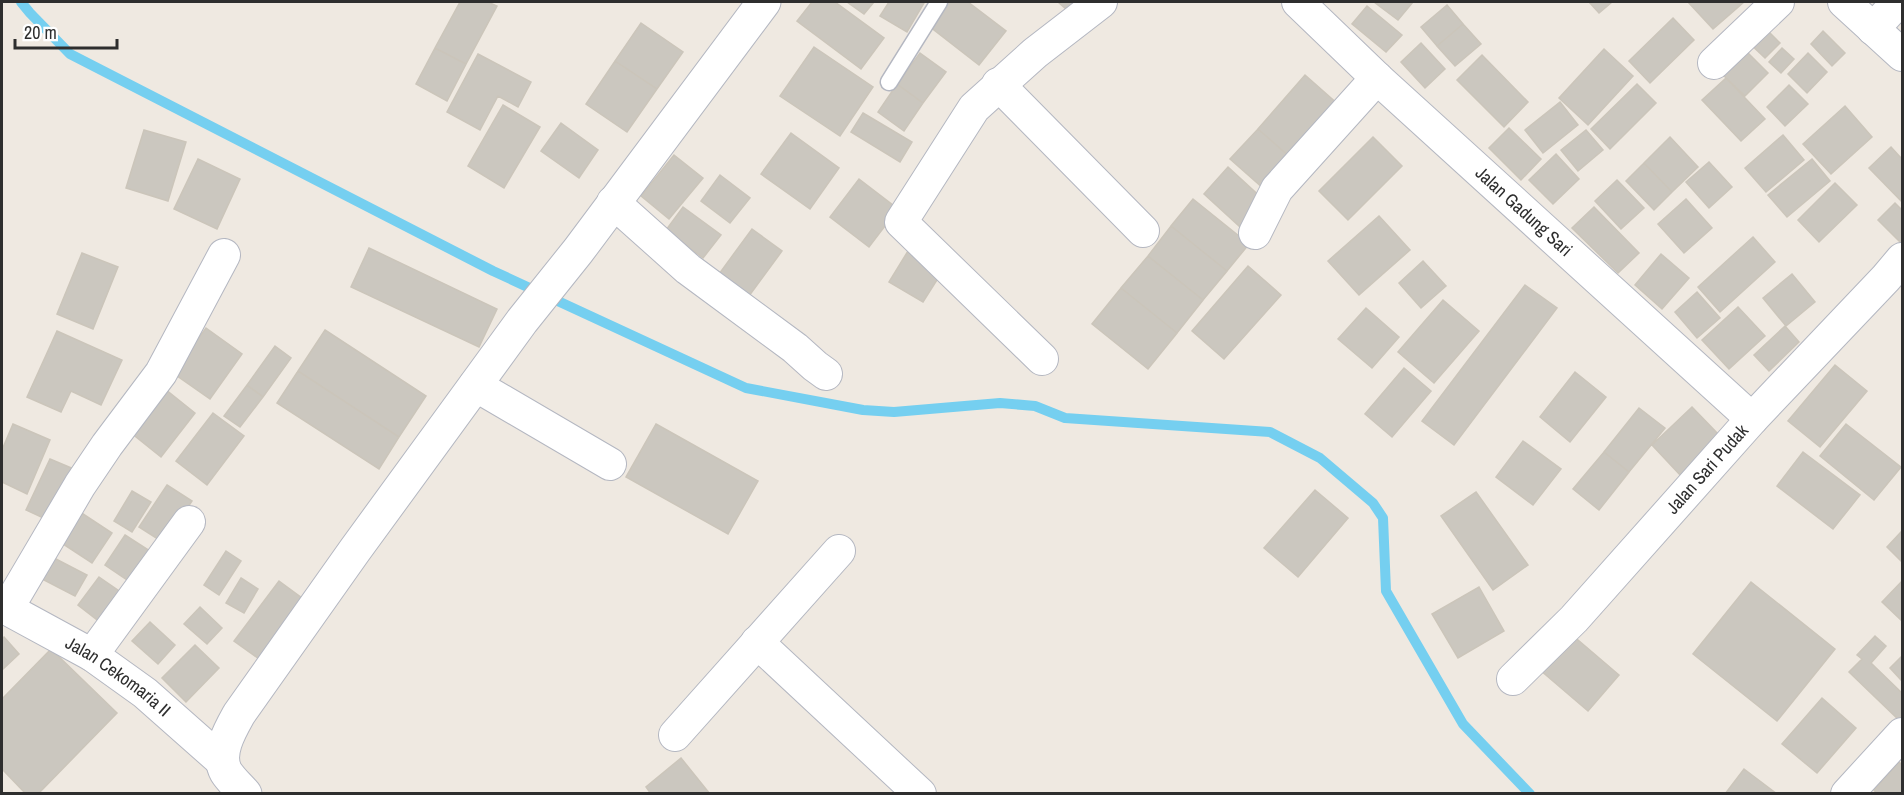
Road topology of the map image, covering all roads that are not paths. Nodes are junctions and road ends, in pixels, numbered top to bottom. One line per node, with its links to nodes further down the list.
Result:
1 (764, 2): 14 (street)
2 (939, 2): 12 (lane)
3 (1101, 2): 13 (street)
4 (1298, 2): 11 (street, Jalan Gadung Sari)
5 (1778, 2): 10 (street)
6 (1844, 2): 8 (street)
7 (1898, 2): 8 (street)
8 (1872, 29): 9 (street)
9 (1902, 55)
10 (1714, 63)
11 (1377, 78): 16 (street); 22 (street, Jalan Gadung Sari)
12 (889, 82)
13 (998, 84): 15 (street); 19 (street)
14 (613, 202): 20 (street); 21 (street)
15 (1143, 231)
16 (1255, 233)
17 (224, 255): 26 (street)
18 (1897, 276): 22 (street, Jalan Sari Pudak)
19 (1042, 359)
20 (826, 374)
21 (476, 385): 23 (street); 32 (street)
22 (1752, 419): 29 (street, Jalan Sari Pudak)
23 (610, 464)
24 (189, 522): 28 (street)
25 (839, 551): 27 (street)
26 (4, 607): 28 (street, Jalan Cekomaria II)
27 (757, 642): 31 (street); 34 (street)
28 (92, 654): 32 (street, Jalan Cekomaria II)
29 (1514, 679)
30 (1902, 734): 35 (street)
31 (675, 735)
32 (223, 762): 33 (street)
33 (245, 794)
34 (920, 794)
35 (1847, 794)

